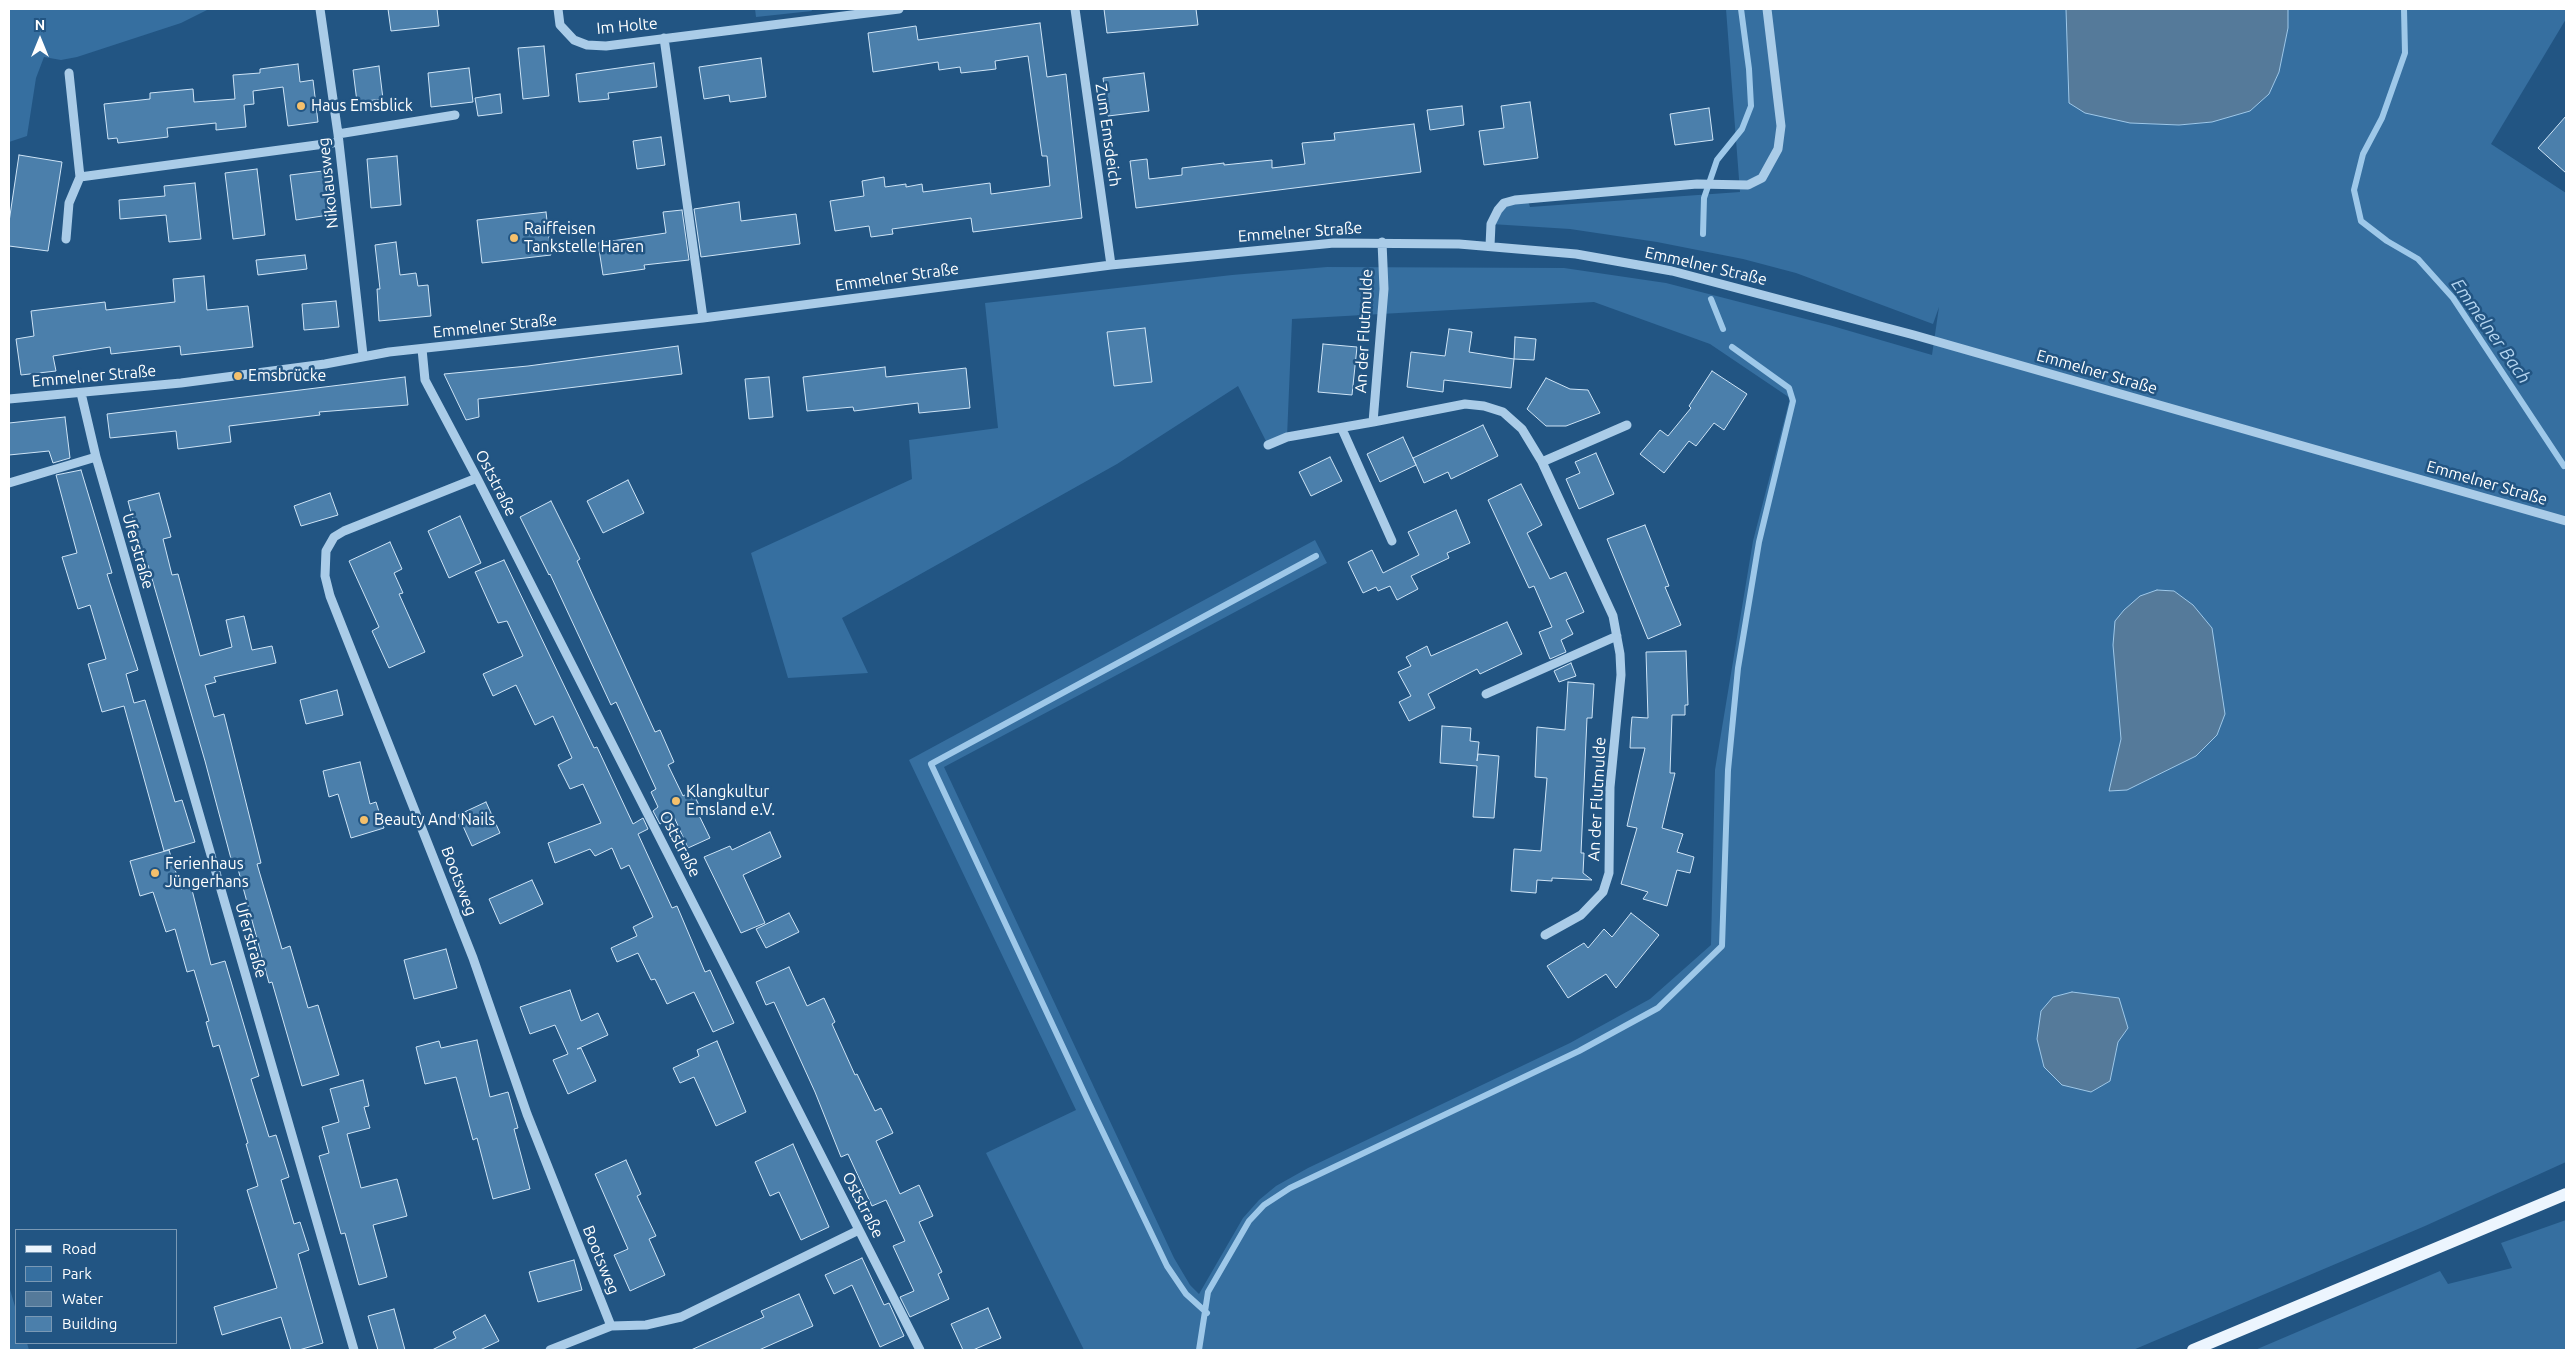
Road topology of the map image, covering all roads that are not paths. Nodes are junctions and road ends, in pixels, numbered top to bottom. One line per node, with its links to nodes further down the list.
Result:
1 (320, 9): 9 (street, Nikolausweg)
2 (558, 9): 6 (street, Im Holte)
3 (899, 9): 6 (street, Im Holte)
4 (1075, 9): 14 (street, Zum Emsdeich)
5 (1767, 9): 13 (street)
6 (664, 38): 15 (street)
7 (69, 73): 10 (street)
8 (455, 115): 9 (street)
9 (338, 138): 10 (street); 17 (street, Nikolausweg)
10 (80, 177): 11 (street)
11 (66, 239)
12 (1382, 242): 13 (street, Emmelner Straße); 14 (street, Emmelner Straße); 20 (street, An der Flutmulde)
13 (1490, 246): 28 (street, Emmelner Straße)
14 (1110, 265): 15 (street, Emmelner Straße)
15 (703, 318): 16 (street, Emmelner Straße)
16 (422, 349): 17 (street, Emmelner Straße); 26 (street, Oststraße)
17 (362, 356): 18 (street, Emmelner Straße)
18 (81, 393): 19 (street, Emmelner Straße); 24 (street, Uferstraße)
19 (9, 399)
20 (1373, 422): 22 (street, An der Flutmulde); 25 (street, An der Flutmulde)
21 (1626, 425): 25 (street)
22 (1342, 429): 23 (street, An der Flutmulde); 29 (street)
23 (1268, 445)
24 (96, 457): 27 (street); 36 (street, Uferstraße)
25 (1542, 462): 30 (street, An der Flutmulde)
26 (477, 478): 34 (street, Oststraße); 35 (street, Bootsweg)
27 (9, 483)
28 (2566, 520)
29 (1392, 541)
30 (1617, 636): 31 (street); 32 (street, An der Flutmulde)
31 (1486, 694)
32 (1546, 935)
33 (2566, 1194): 39 (main road)
34 (859, 1230): 35 (street); 38 (street, Oststraße)
35 (611, 1326): 37 (street)
36 (354, 1350)
37 (550, 1350)
38 (920, 1350)
39 (2192, 1350)

